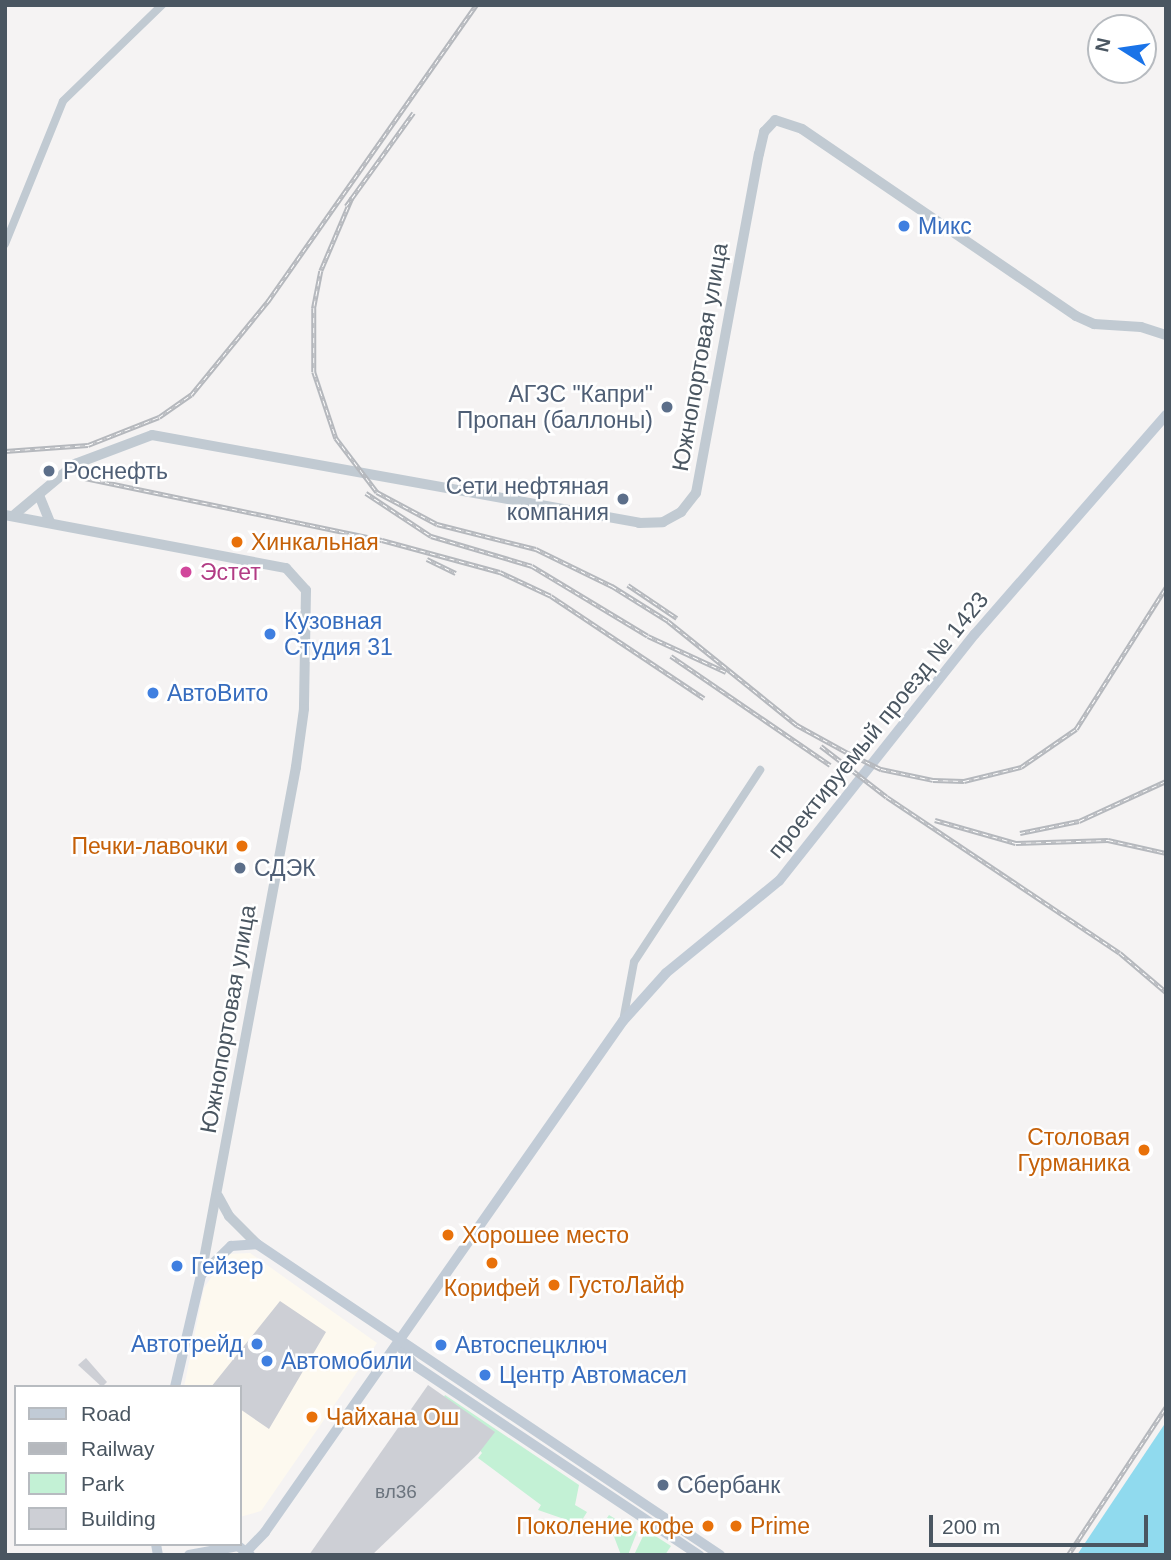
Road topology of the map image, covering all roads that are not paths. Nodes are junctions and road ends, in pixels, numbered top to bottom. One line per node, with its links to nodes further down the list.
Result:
1 (162, 5): 2 (street)
2 (5, 244)
3 (1166, 335): 5 (street, Южнопортовая улица)
4 (1166, 415): 9 (main road, проектируемый проезд № 1423)
5 (39, 495): 6 (street); 7 (street)
6 (10, 515): 7 (street, Южнопортовая улица)
7 (50, 522): 10 (street, Южнопортовая улица)
8 (760, 770): 9 (street)
9 (623, 1021): 13 (main road, проектируемый проезд № 1423)
10 (218, 1195): 11 (street); 12 (street, Южнопортовая улица)
11 (257, 1244): 12 (main road); 13 (main road)
12 (201, 1275): 16 (main road, Южнопортовая улица)
13 (398, 1343): 14 (main road); 15 (main road); 17 (main road, проектируемый проезд № 1423)
14 (436, 1365): 15 (main road); 20 (main road)
15 (430, 1376): 19 (main road)
16 (175, 1385)
17 (247, 1554): 18 (main road)
18 (189, 1555)
19 (699, 1555)
20 (720, 1555)

